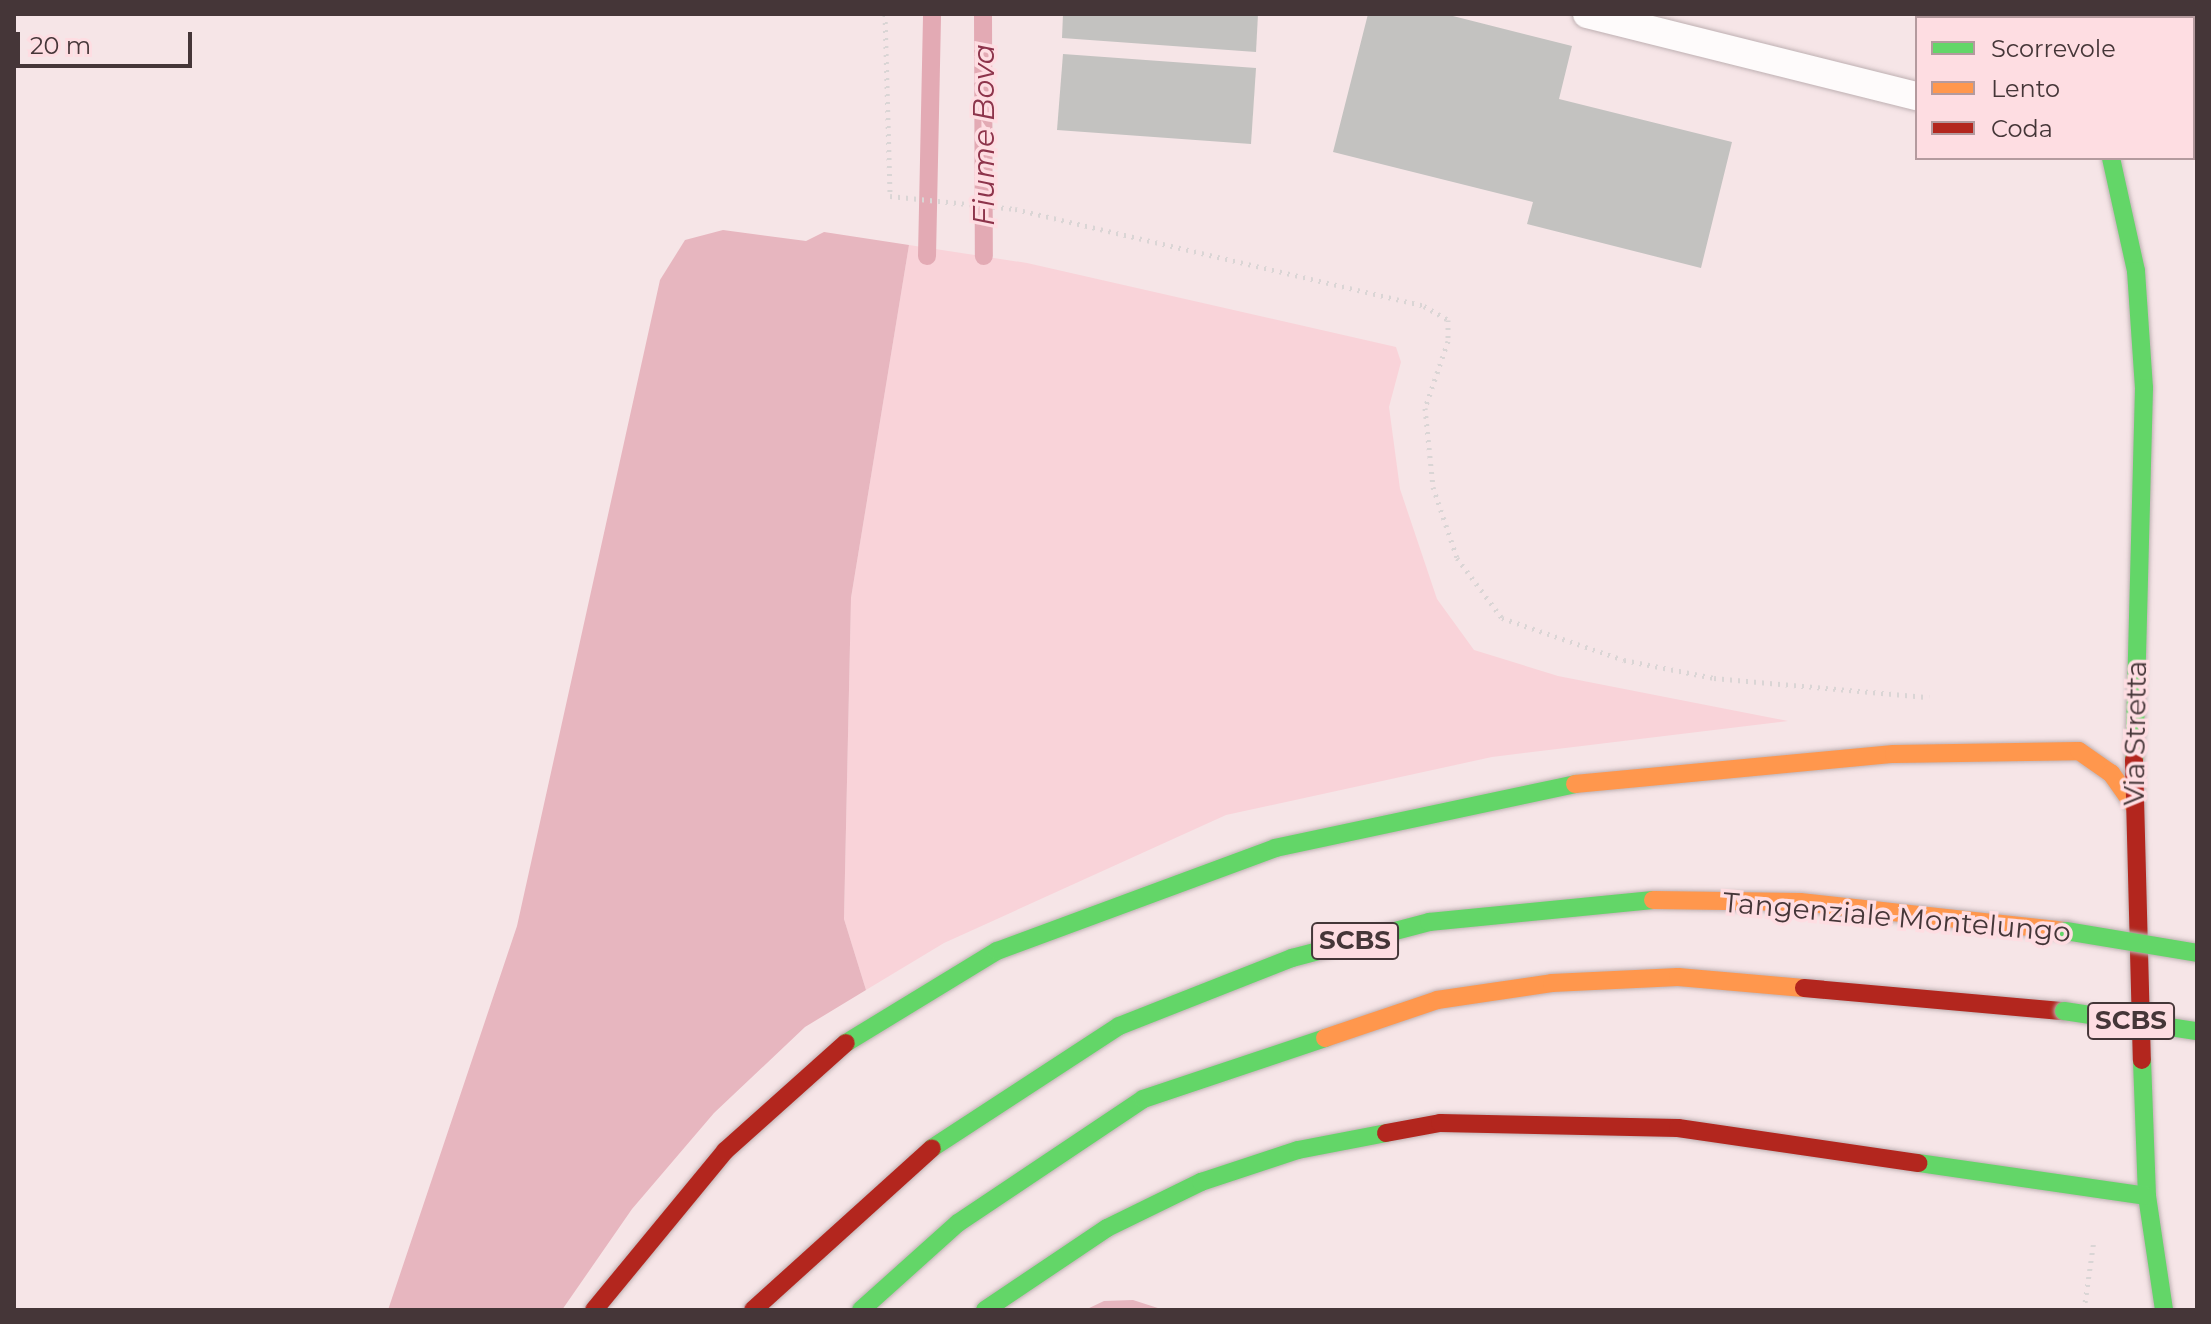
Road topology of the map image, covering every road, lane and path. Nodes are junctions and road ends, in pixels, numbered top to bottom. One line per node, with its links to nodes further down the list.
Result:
1 (885, 14): 5 (path)
2 (1587, 14): 3 (lane)
3 (1915, 96)
4 (2111, 160): 6 (main road, Via Stretta)
5 (1947, 698)
6 (2133, 805): 9 (main road, Via Stretta); 10 (main road)
7 (2197, 953): 11 (main road, Tangenziale Montelungo / SCBS, bridge)
8 (2197, 1031): 12 (main road, SCBS, bridge)
9 (2147, 1196): 13 (main road); 14 (main road, Via Stretta)
10 (594, 1310)
11 (753, 1310)
12 (861, 1310)
13 (985, 1310)
14 (2164, 1310)

